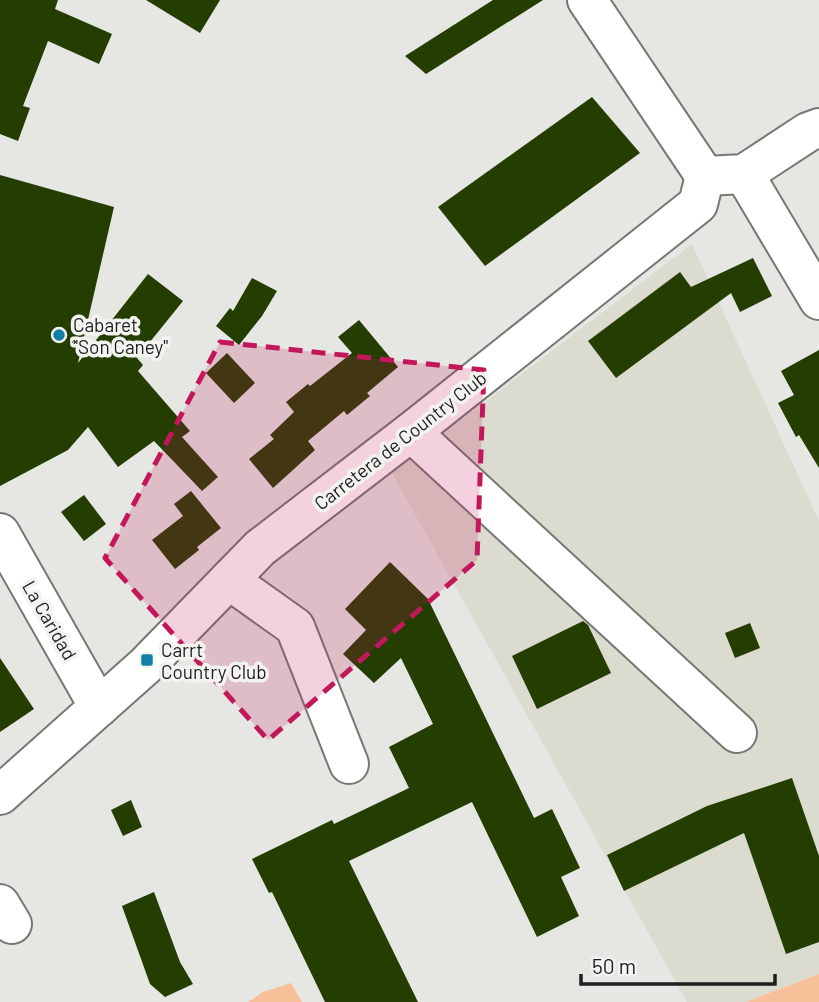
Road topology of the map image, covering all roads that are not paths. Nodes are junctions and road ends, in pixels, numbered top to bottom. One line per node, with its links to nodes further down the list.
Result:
1 (587, 0): 4 (street)
2 (819, 128): 3 (street)
3 (744, 174): 4 (street); 5 (street)
4 (705, 176): 6 (street, Carretera de Country Club)
5 (819, 300)
6 (411, 432): 8 (street, Carretera de Country Club); 10 (street)
7 (0, 533): 9 (street, La Caridad)
8 (229, 580): 9 (street, Carretera de Country Club); 11 (street)
9 (99, 707): 12 (street, Carretera de Country Club)
10 (737, 733)
11 (349, 764)
12 (0, 795)

